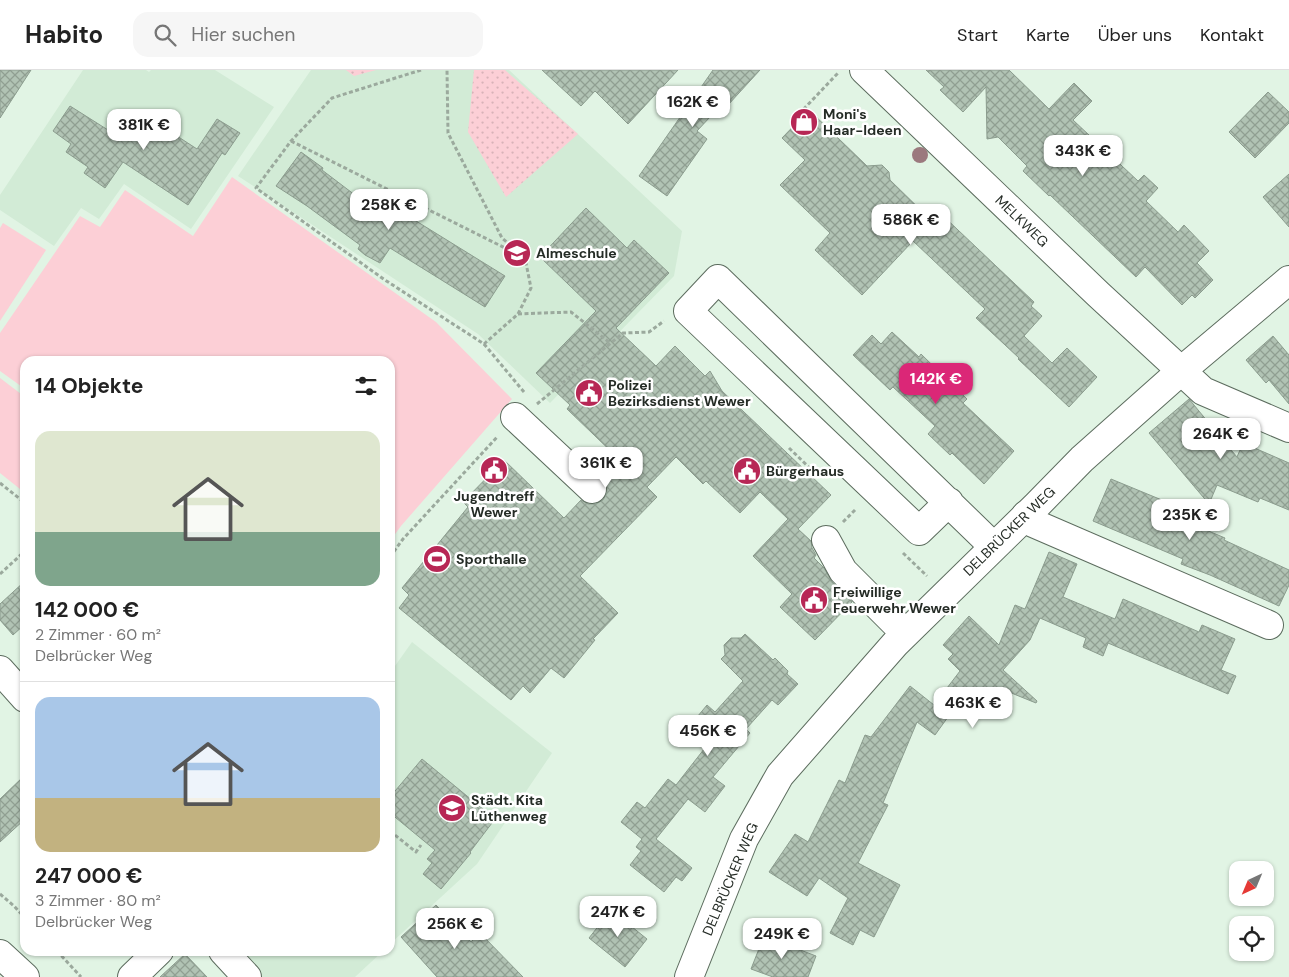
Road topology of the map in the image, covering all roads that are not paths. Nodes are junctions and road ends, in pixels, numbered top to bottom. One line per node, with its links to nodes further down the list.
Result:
1 (864, 70): 3 (street, MELKWEG)
2 (1289, 280): 3 (street, DELBRÜCKER WEG)
3 (1181, 371): 5 (street, MELKWEG); 8 (street, DELBRÜCKER WEG)
4 (525, 411): 6 (street)
5 (1289, 428)
6 (592, 489)
7 (949, 502): 7 (street); 10 (street)
8 (1026, 515): 10 (street, DELBRÜCKER WEG); 11 (street)
9 (826, 540): 12 (street)
10 (993, 546): 12 (street, DELBRÜCKER WEG)
11 (1269, 625)
12 (905, 633): 21 (street, DELBRÜCKER WEG)
13 (0, 670): 14 (street)
14 (20, 692)
15 (0, 954): 18 (street)
16 (154, 956): 19 (street)
17 (228, 956): 20 (street)
18 (25, 977)
19 (132, 977)
20 (247, 977)
21 (689, 977)

